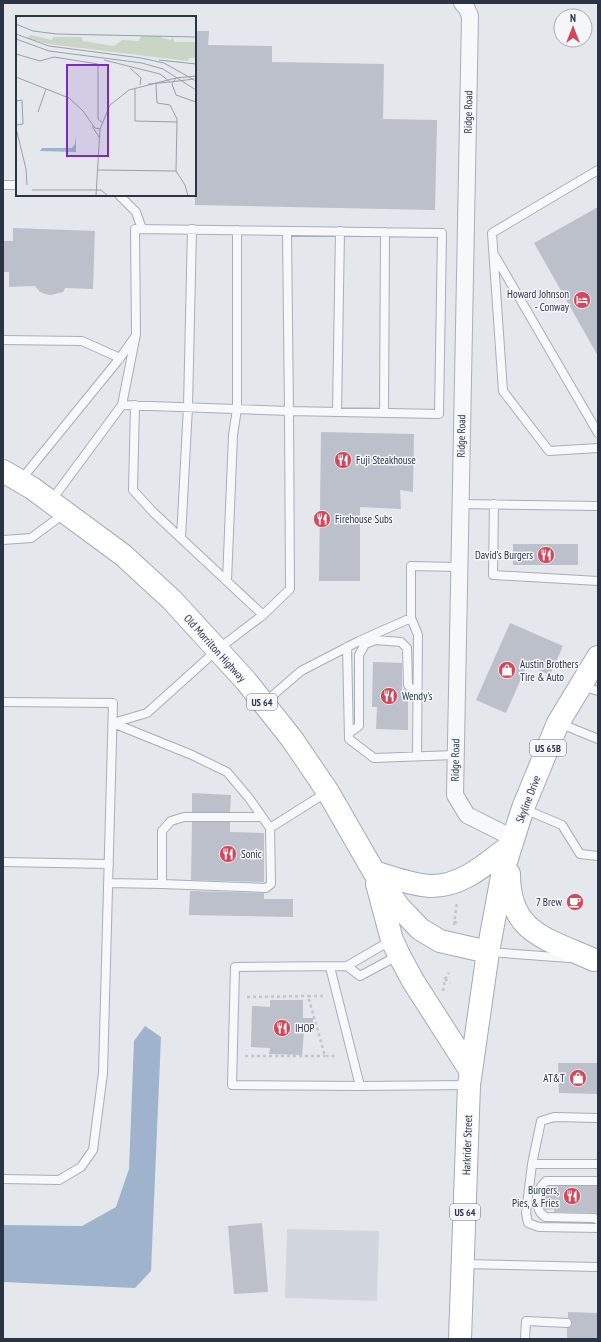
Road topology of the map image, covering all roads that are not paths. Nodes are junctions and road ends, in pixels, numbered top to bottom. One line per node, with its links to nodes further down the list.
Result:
1 (462, 3): 26 (street, Ridge Road)
2 (598, 170): 12 (lane)
3 (3, 185): 4 (lane)
4 (16, 185)
5 (120, 196): 6 (lane)
6 (142, 229): 7 (lane); 13 (lane)
7 (192, 229): 8 (lane); 18 (lane)
8 (237, 230): 9 (lane); 19 (lane)
9 (287, 231): 10 (lane); 20 (lane)
10 (340, 232): 11 (lane); 21 (lane)
11 (385, 232): 22 (lane); 22 (lane)
12 (494, 253): 23 (lane); 24 (lane)
13 (136, 334): 15 (lane); 16 (lane)
14 (3, 340): 15 (lane)
15 (120, 358): 25 (lane)
16 (122, 405): 17 (lane); 29 (lane)
17 (135, 405): 18 (lane); 30 (lane)
18 (188, 407): 19 (lane); 30 (lane)
19 (237, 409): 20 (lane); 33 (lane)
20 (289, 411): 21 (lane); 35 (lane)
21 (338, 412): 22 (lane)
22 (384, 413)
23 (598, 433)
24 (598, 448)
25 (12, 476): 29 (main road, Old Morrilton Highway / US 64)
26 (460, 504): 27 (lane); 32 (street, Ridge Road)
27 (494, 504): 28 (lane); 34 (lane)
28 (598, 506)
29 (58, 507): 31 (lane); 38 (main road, Old Morrilton Highway / US 64)
30 (181, 538): 33 (lane)
31 (3, 540)
32 (459, 568): 36 (lane); 48 (street, Ridge Road)
33 (227, 581): 35 (lane)
34 (598, 581)
35 (263, 615): 38 (lane)
36 (411, 618): 37 (lane); 41 (lane)
37 (347, 647): 43 (lane); 46 (lane)
38 (217, 650): 43 (main road, Old Morrilton Highway / US 64); 44 (lane)
39 (598, 657): 40 (main road, Skyline Drive / US 65B)
40 (589, 689): 45 (main road, Skyline Drive / US 65B)
41 (417, 696): 46 (lane); 49 (lane)
42 (3, 702): 44 (lane)
43 (264, 704): 50 (main road, Old Morrilton Highway / US 64)
44 (113, 723): 52 (lane); 57 (lane)
45 (558, 723): 47 (lane); 51 (main road, Skyline Drive / US 65B)
46 (349, 733): 49 (lane)
47 (598, 740)
48 (455, 755): 49 (lane); 54 (street, Ridge Road)
49 (417, 756)
50 (328, 792): 53 (lane); 58 (main road, Old Morrilton Highway / US 64)
51 (523, 808): 54 (main road, Skyline Drive / US 65B); 55 (lane)
52 (262, 817): 53 (lane); 60 (lane)
53 (270, 828): 60 (lane)
54 (512, 842): 58 (main road); 62 (main road, Skyline Drive / US 65B); 63 (main road)
55 (598, 856)
56 (3, 862): 57 (lane)
57 (109, 864): 59 (lane)
58 (374, 872): 61 (main road, US 64); 62 (main road, Old Morrilton Highway / US 64)
59 (108, 883): 60 (lane); 71 (lane)
60 (162, 884)
61 (395, 947): 64 (lane); 64 (lane); 66 (main road, US 64)
62 (488, 952): 63 (lane); 66 (main road, Harkrider Street / US 64)
63 (596, 960)
64 (347, 966): 65 (lane)
65 (330, 967): 67 (lane); 67 (lane)
66 (470, 1078): 67 (lane); 75 (main road, Harkrider Street / US 64)
67 (360, 1086)
68 (598, 1118): 69 (lane)
69 (532, 1164): 70 (lane); 74 (lane)
70 (598, 1164)
71 (3, 1179)
72 (598, 1181): 73 (lane)
73 (598, 1220)
74 (598, 1228)
75 (463, 1264): 76 (lane); 78 (main road, Harkrider Street / US 64)
76 (598, 1267)
77 (567, 1323): 79 (lane)
78 (460, 1339)
79 (525, 1339)

